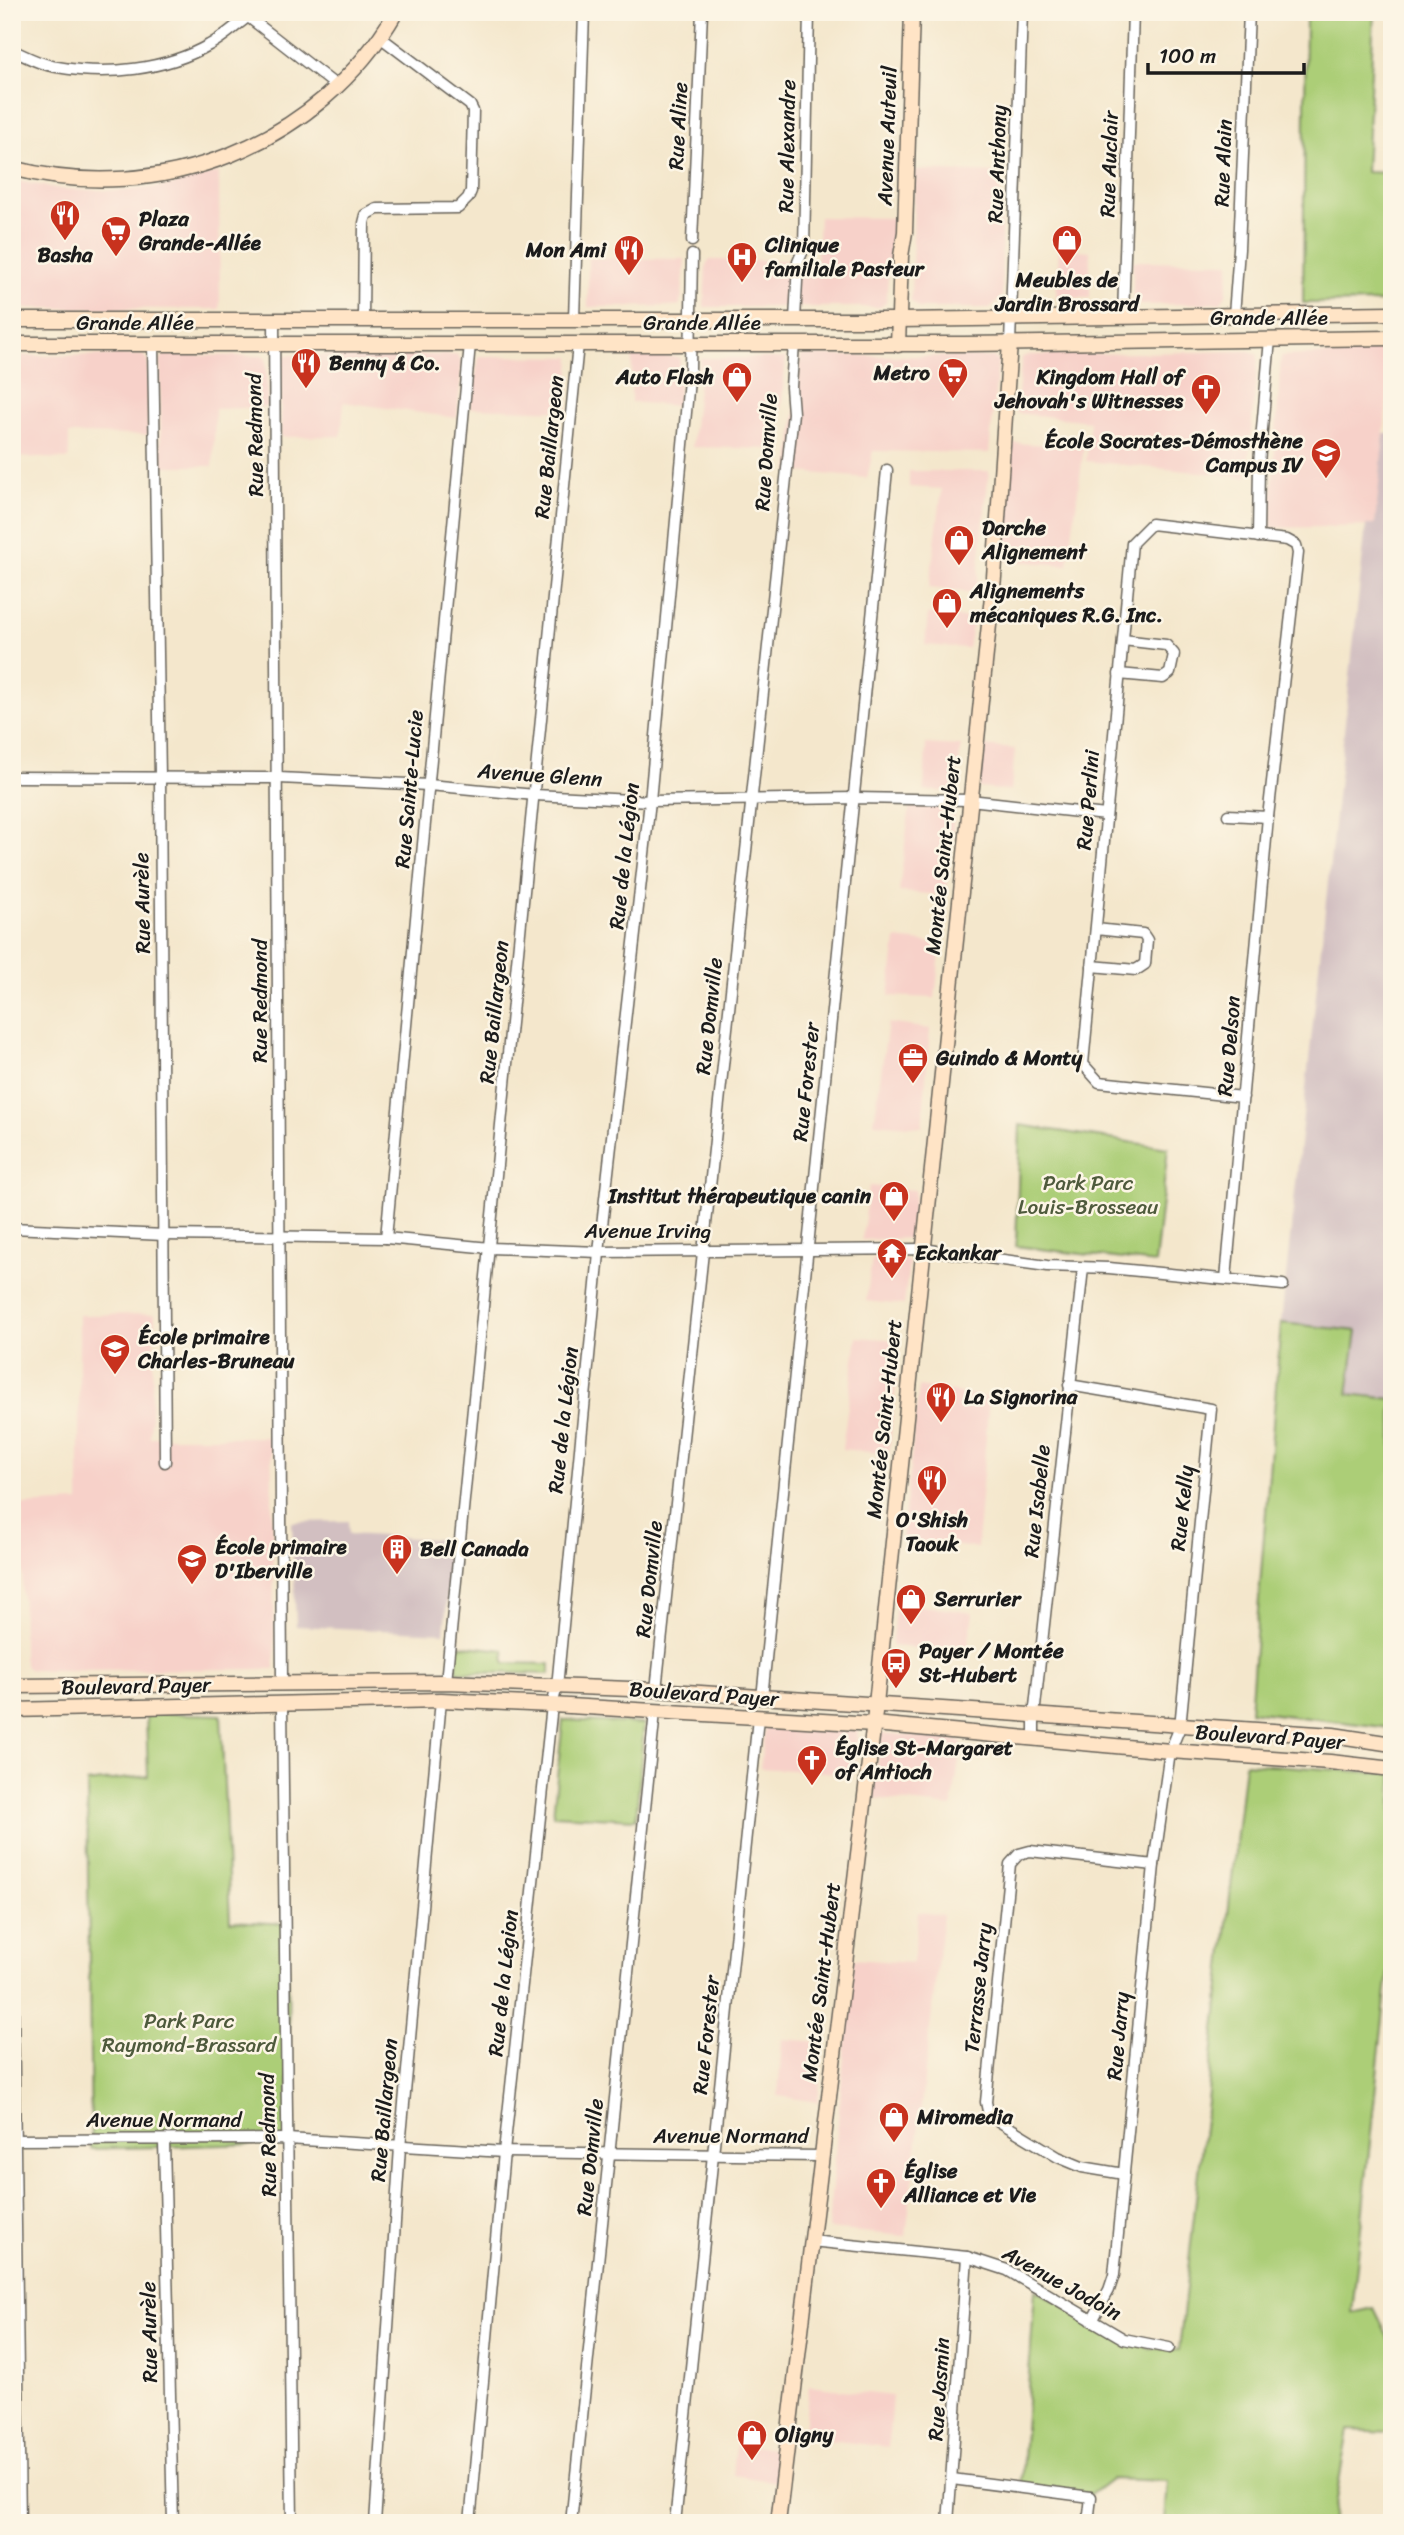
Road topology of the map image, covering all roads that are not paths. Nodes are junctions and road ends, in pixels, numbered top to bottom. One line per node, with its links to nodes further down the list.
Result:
1 (396, 12): 10 (street)
2 (584, 12): 23 (street)
3 (702, 12): 14 (street, Rue Aline)
4 (809, 12): 25 (street, Rue Alexandre)
5 (912, 12): 26 (street, Avenue Auteuil)
6 (1022, 12): 19 (street, Rue Anthony)
7 (1133, 12): 18 (street, Rue Auclair)
8 (1249, 12): 17 (street, Rue Alain)
9 (245, 15): 11 (street); 12 (street)
10 (380, 37): 12 (street); 22 (street)
11 (12, 50)
12 (338, 87): 13 (street)
13 (12, 168)
14 (692, 241)
15 (692, 255): 24 (street)
16 (1392, 313): 17 (street, Grande Allée)
17 (1234, 315): 18 (street, Grande Allée)
18 (1123, 316): 19 (street, Grande Allée)
19 (1011, 318): 26 (street, Grande Allée); 29 (street, Montée Saint-Hubert)
20 (12, 320): 21 (street, Grande Allée)
21 (274, 320): 22 (street, Grande Allée); 32 (street, Rue Redmond)
22 (363, 320): 23 (street, Grande Allée)
23 (574, 320): 24 (street, Grande Allée)
24 (691, 320): 25 (street, Grande Allée); 35 (street, Rue de la Légion)
25 (795, 320): 26 (street, Grande Allée)
26 (898, 320): 37 (street, Avenue Auteuil)
27 (1392, 338): 28 (street, Grande Allée)
28 (1270, 339): 29 (street, Grande Allée); 39 (street)
29 (1010, 343): 37 (street, Grande Allée); 49 (street, Montée Saint-Hubert)
30 (12, 344): 31 (street, Grande Allée)
31 (153, 344): 32 (street, Grande Allée); 43 (street, Rue Aurèle)
32 (274, 344): 33 (street, Grande Allée); 44 (street, Rue Redmond)
33 (470, 344): 34 (street, Grande Allée); 45 (street, Rue Sainte-Lucie)
34 (578, 344): 35 (street, Grande Allée); 46 (street, Rue Baillargeon)
35 (691, 344): 36 (street, Grande Allée); 50 (street, Rue de la Légion)
36 (794, 344): 37 (street, Grande Allée); 48 (street, Rue Domville)
37 (898, 345)
38 (887, 470): 47 (street, Rue Forester)
39 (1258, 537): 40 (street, Rue Perlini); 53 (street, Rue Delson)
40 (1122, 640): 41 (street, Rue Perlini); 41 (street)
41 (1119, 674): 51 (street, Rue Perlini)
42 (12, 777): 43 (street, Avenue Glenn)
43 (160, 777): 44 (street, Avenue Glenn); 58 (street, Rue Aurèle)
44 (279, 778): 45 (street, Avenue Glenn); 59 (street, Rue Redmond)
45 (429, 785): 46 (street, Avenue Glenn); 60 (street, Rue Sainte-Lucie)
46 (535, 795): 50 (street, Avenue Glenn); 61 (street, Rue Baillargeon)
47 (855, 798): 48 (street, Avenue Glenn); 49 (street, Avenue Glenn); 64 (street, Rue Forester)
48 (750, 800): 50 (street, Avenue Glenn); 63 (street, Rue Domville)
49 (970, 800): 51 (street, Avenue Glenn); 62 (street, Montée Saint-Hubert)
50 (650, 801): 65 (street, Rue de la Légion)
51 (1106, 815): 54 (street, Rue Perlini)
52 (1228, 815): 53 (street)
53 (1268, 817): 56 (street, Rue Delson)
54 (1096, 929): 55 (street, Rue Perlini); 55 (street)
55 (1092, 967): 56 (street, Rue Perlini)
56 (1244, 1097): 67 (street, Rue Delson)
57 (12, 1227): 58 (street, Avenue Irving)
58 (164, 1234): 59 (street, Avenue Irving); 70 (street, Rue Aurèle)
59 (281, 1237): 60 (street, Avenue Irving); 72 (street, Rue Redmond)
60 (386, 1238): 61 (street, Avenue Irving)
61 (490, 1248): 65 (street, Avenue Irving); 71 (street, Rue Baillargeon)
62 (923, 1249): 64 (street, Avenue Irving); 66 (street, Avenue Irving); 79 (street, Montée Saint-Hubert)
63 (705, 1250): 64 (street, Avenue Irving); 65 (street, Avenue Irving); 75 (street, Rue Domville)
64 (808, 1250): 76 (street, Rue Forester)
65 (599, 1252): 74 (street, Rue de la Légion)
66 (1083, 1268): 67 (street, Avenue Irving); 69 (street, Rue Isabelle)
67 (1226, 1279): 68 (street, Avenue Irving)
68 (1283, 1285)
69 (1069, 1385): 83 (street, Rue Isabelle); 86 (street, Rue Kelly)
70 (165, 1462)
71 (446, 1682): 72 (street, Boulevard Payer); 74 (street, Boulevard Payer)
72 (282, 1683): 73 (street, Boulevard Payer)
73 (12, 1686)
74 (556, 1687): 75 (street, Boulevard Payer); 80 (street, Rue de la Légion)
75 (656, 1690): 76 (street, Boulevard Payer)
76 (762, 1698): 79 (street, Boulevard Payer)
77 (441, 1700): 78 (street, Boulevard Payer); 80 (street, Boulevard Payer); 96 (street, Rue Baillargeon)
78 (282, 1704): 81 (street, Boulevard Payer); 93 (street, Rue Redmond)
79 (876, 1704): 83 (street, Boulevard Payer); 85 (street, Montée Saint-Hubert)
80 (552, 1705): 82 (street, Boulevard Payer); 97 (street, Rue de la Légion)
81 (12, 1710)
82 (655, 1712): 84 (street, Boulevard Payer); 98 (street, Rue Domville)
83 (1034, 1716): 86 (street, Boulevard Payer); 87 (street, Rue Isabelle)
84 (758, 1718): 85 (street, Boulevard Payer); 99 (street, Rue Forester)
85 (874, 1724): 87 (street, Boulevard Payer); 100 (street, Montée Saint-Hubert)
86 (1180, 1727): 88 (street, Boulevard Payer); 89 (street, Rue Kelly)
87 (1034, 1739): 89 (street, Boulevard Payer)
88 (1392, 1744)
89 (1170, 1751): 90 (street, Boulevard Payer); 91 (street, Rue Jarry)
90 (1392, 1769)
91 (1154, 1865): 101 (street, Rue Jarry); 101 (street, Terrasse Jarry)
92 (12, 1929): 94 (street)
93 (287, 2139): 95 (street, Avenue Normand); 96 (street, Avenue Normand); 109 (street, Rue Redmond)
94 (13, 2140): 95 (street, Avenue Normand); 107 (street)
95 (164, 2141): 108 (street, Rue Aurèle)
96 (400, 2147): 97 (street, Avenue Normand); 110 (street, Rue Baillargeon)
97 (504, 2152): 98 (street, Avenue Normand); 111 (street, Rue de la Légion)
98 (609, 2155): 99 (street, Avenue Normand); 112 (street, Rue Domville)
99 (713, 2155): 100 (street, Avenue Normand); 113 (street, Rue Forester)
100 (820, 2156): 102 (street, Montée Saint-Hubert)
101 (1124, 2174): 104 (street, Rue Jarry)
102 (811, 2241): 103 (street, Avenue Jodoin); 114 (street, Montée Saint-Hubert)
103 (967, 2257): 104 (street, Avenue Jodoin); 106 (street, Rue Jasmin)
104 (1092, 2321): 105 (street, Avenue Jodoin)
105 (1169, 2348)
106 (952, 2479): 115 (street, Rue Jasmin); 116 (street)
107 (20, 2523)
108 (173, 2523)
109 (292, 2523)
110 (375, 2523)
111 (470, 2523)
112 (571, 2523)
113 (675, 2523)
114 (778, 2523)
115 (947, 2523)
116 (1088, 2523)

